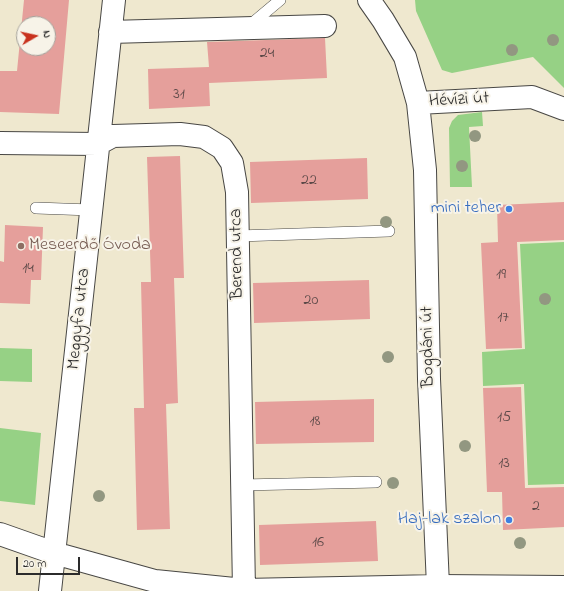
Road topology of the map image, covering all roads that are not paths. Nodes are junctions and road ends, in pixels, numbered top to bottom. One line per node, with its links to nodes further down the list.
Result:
1 (114, 0): 6 (street, Meggyfa utca)
2 (280, 0): 5 (lane)
3 (369, 0): 7 (street, Hévízi út)
4 (325, 26): 5 (street)
5 (247, 28): 6 (street)
6 (110, 32): 10 (street, Meggyfa utca)
7 (418, 103): 8 (street, Hévízi út); 21 (street, Bogdáni út)
8 (564, 109)
9 (0, 143): 10 (street, Berend utca)
10 (98, 144): 12 (street, Meggyfa utca); 14 (street, Berend utca)
11 (36, 208): 12 (lane)
12 (91, 210): 18 (street, Meggyfa utca)
13 (389, 231): 14 (lane)
14 (238, 236): 16 (street, Berend utca)
15 (376, 482): 16 (lane)
16 (242, 485): 22 (street, Berend utca)
17 (0, 534): 18 (street)
18 (54, 552): 22 (street); 23 (street, Meggyfa utca)
19 (564, 587): 20 (street)
20 (523, 588): 21 (street)
21 (438, 589): 22 (street)
22 (244, 590)
23 (50, 591)

